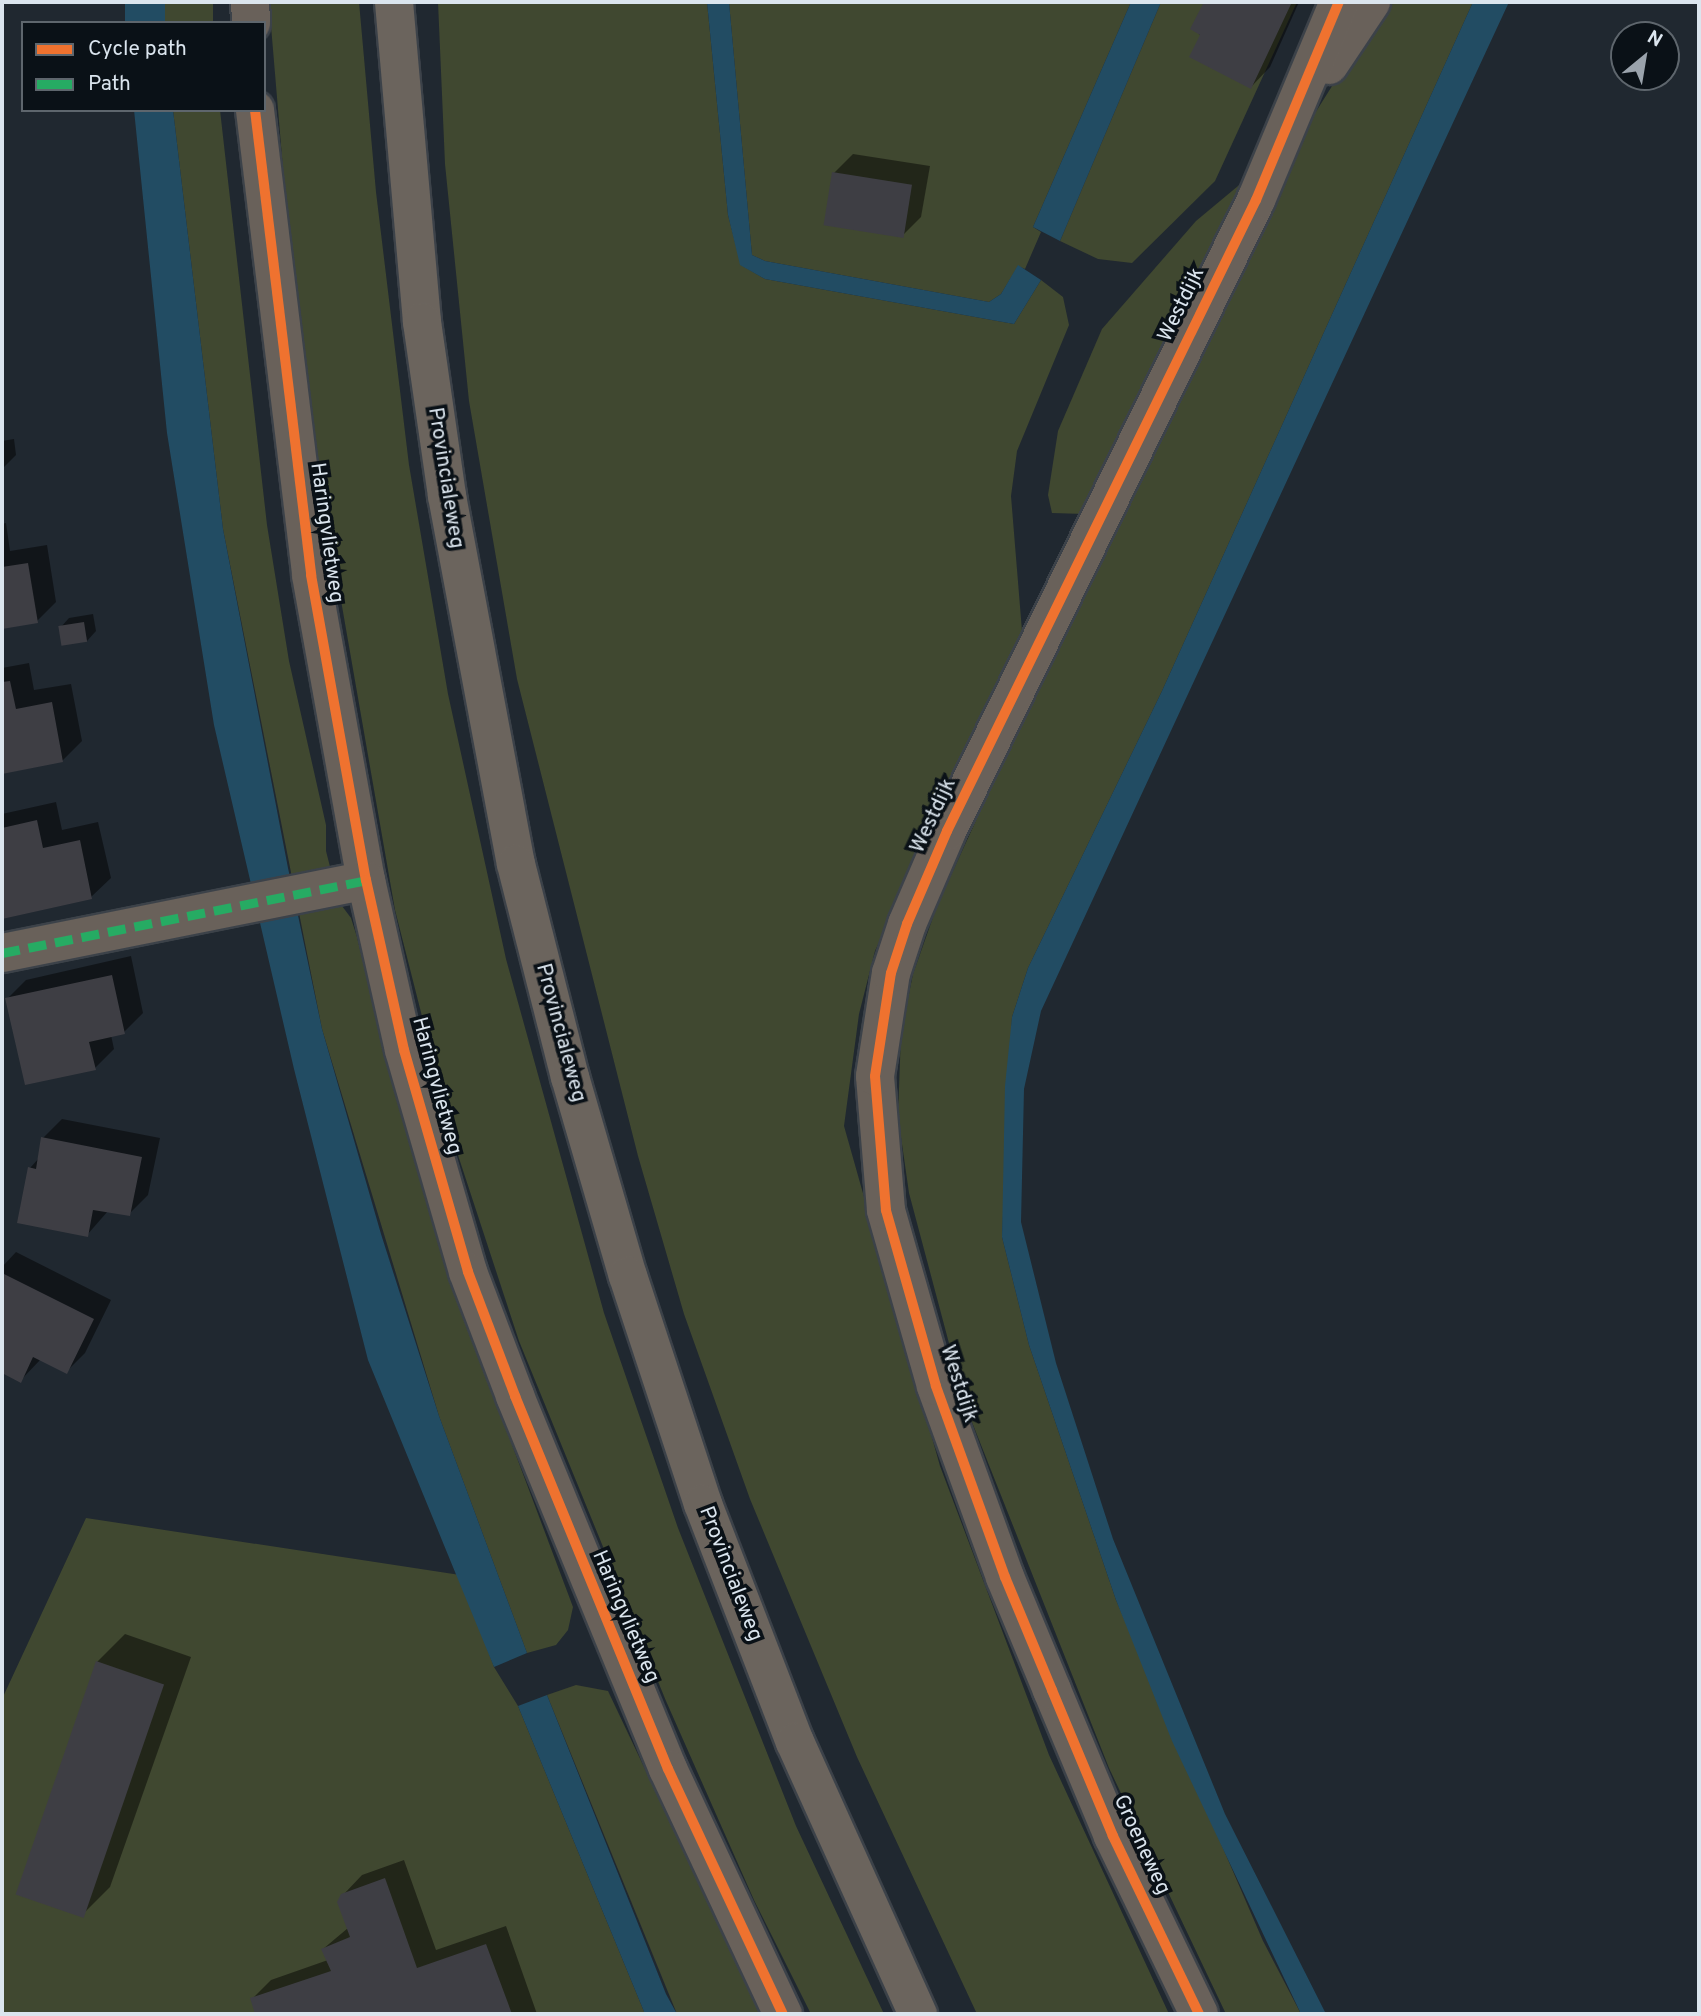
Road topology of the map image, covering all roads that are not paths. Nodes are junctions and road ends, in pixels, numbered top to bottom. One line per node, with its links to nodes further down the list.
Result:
1 (250, 2): 5 (street)
2 (394, 2): 12 (main road, Provincialeweg)
3 (1339, 2): 7 (street, Westdijk)
4 (1371, 2): 7 (street)
5 (251, 21)
6 (255, 112): 8 (street, Haringvlietweg)
7 (1290, 114): 10 (street, Westdijk)
8 (366, 880): 9 (street); 11 (street, Haringvlietweg)
9 (2, 953)
10 (1052, 1690): 13 (street, Groeneweg)
11 (783, 2014)
12 (918, 2014)
13 (1199, 2014)

